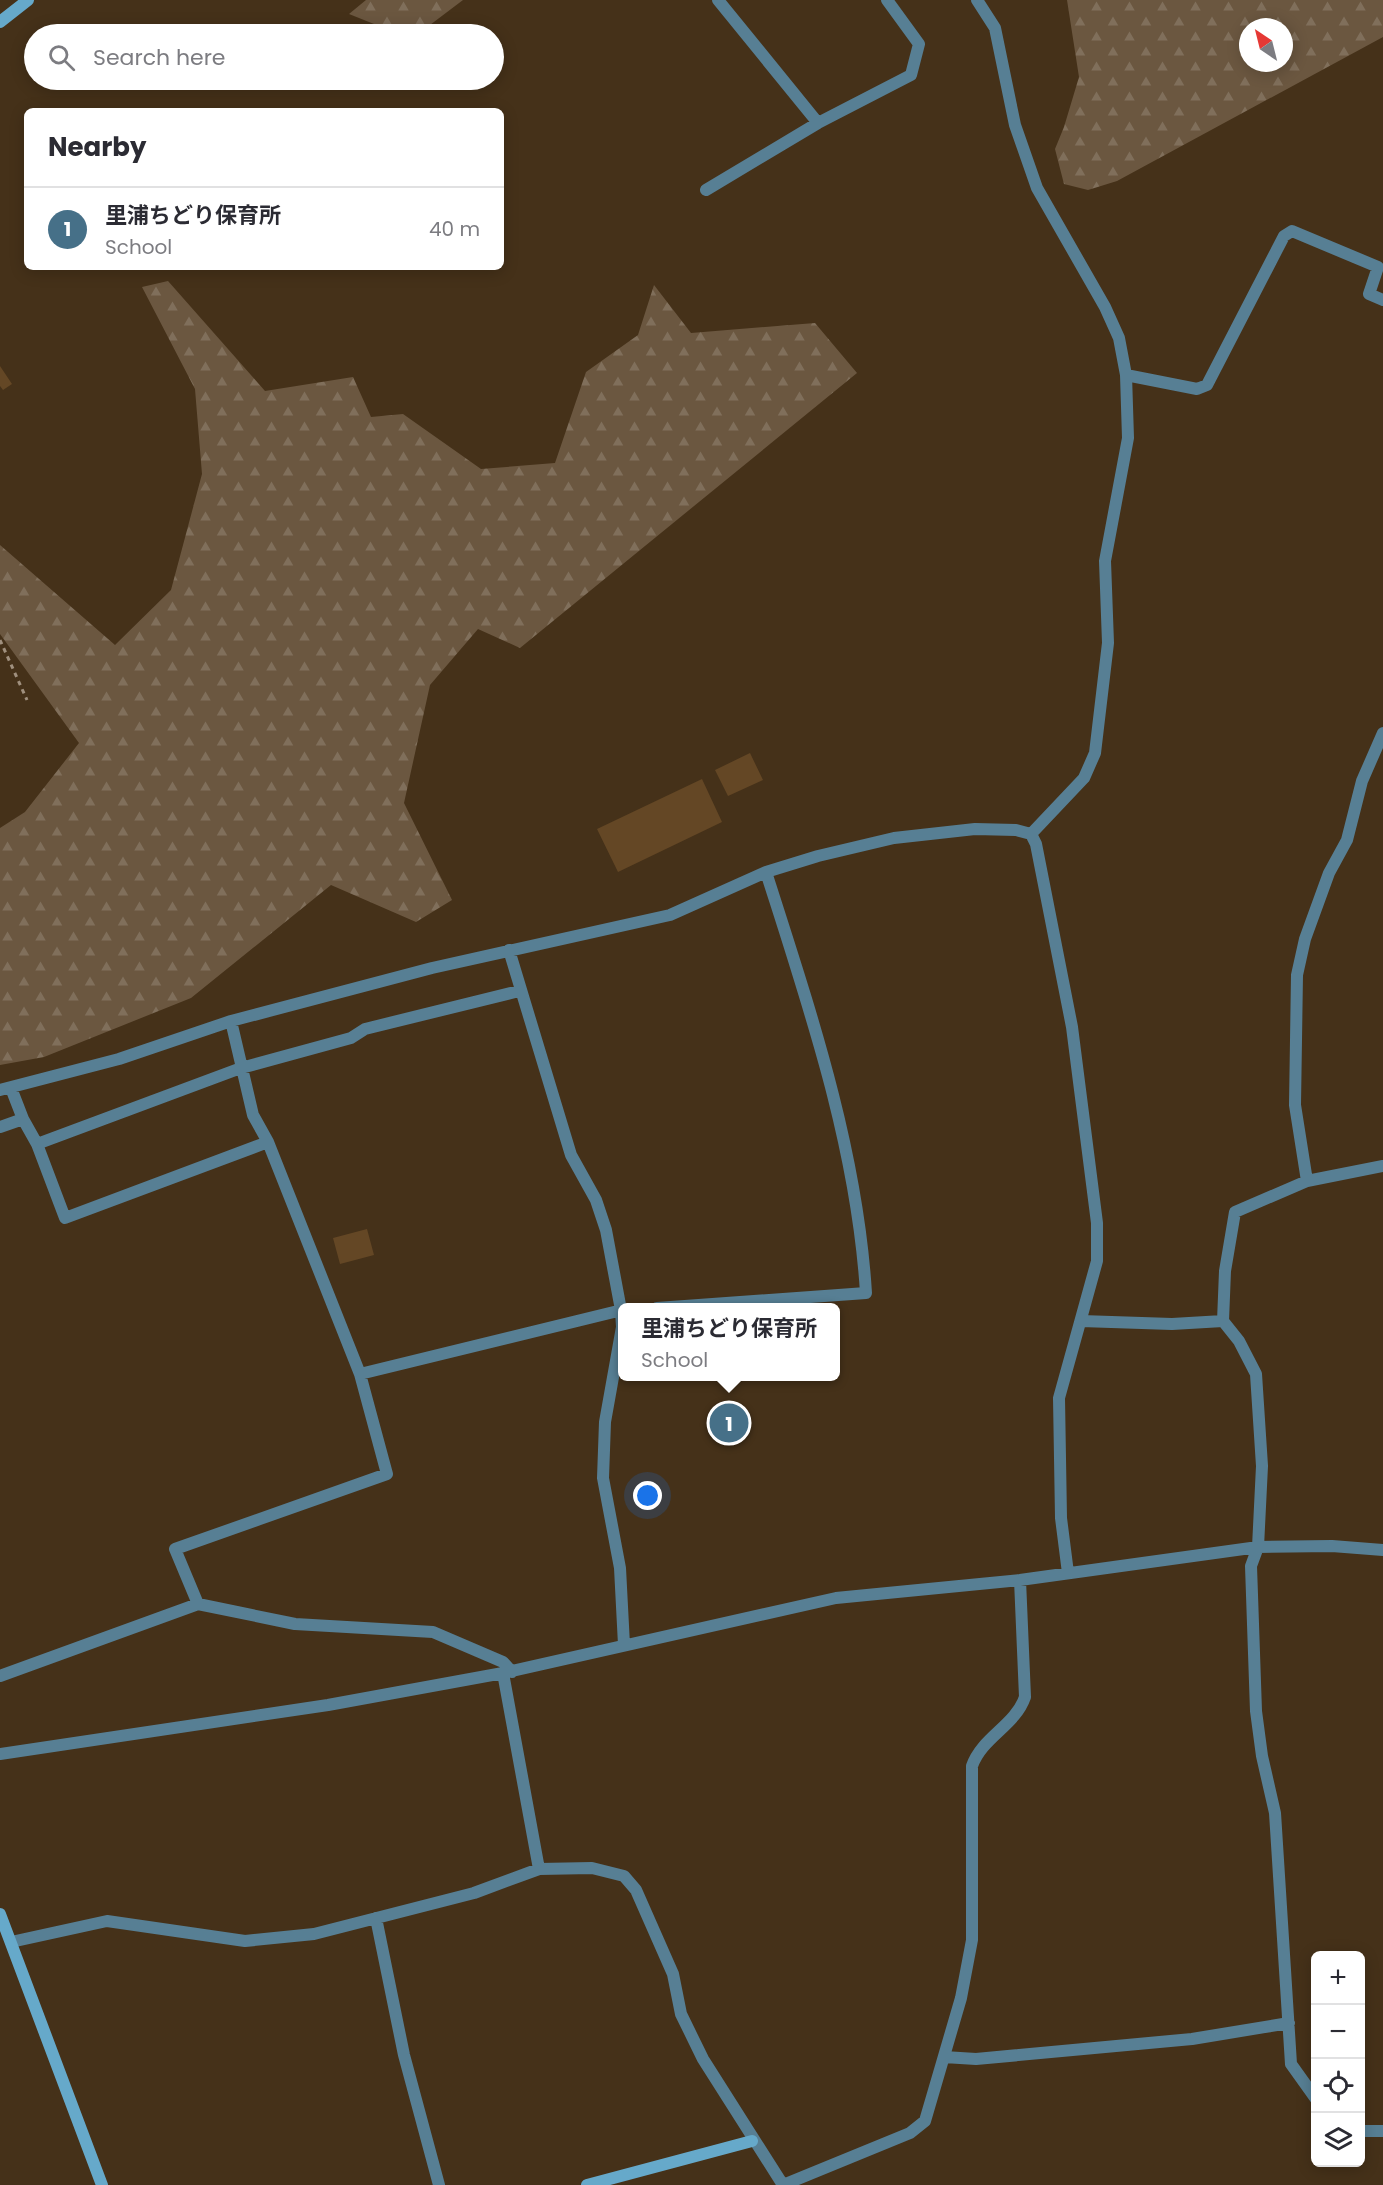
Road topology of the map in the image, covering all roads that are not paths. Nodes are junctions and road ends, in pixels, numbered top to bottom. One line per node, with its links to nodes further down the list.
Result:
1 (28, 0): 5 (street)
2 (718, 0): 6 (street)
3 (886, 0): 6 (street)
4 (977, 0): 9 (street)
5 (0, 22)
6 (818, 123): 7 (street)
7 (706, 190)
8 (1383, 300): 9 (street)
9 (1126, 375): 11 (street)
10 (1383, 733): 23 (street)
11 (1031, 834): 12 (street); 27 (street)
12 (766, 872): 13 (street); 25 (street)
13 (508, 950): 14 (street); 15 (street)
14 (519, 991): 16 (street); 24 (street)
15 (231, 1021): 16 (street); 17 (street)
16 (241, 1068): 20 (street); 21 (street)
17 (5, 1089): 18 (street)
18 (23, 1119): 19 (street); 21 (street)
19 (0, 1127)
20 (268, 1142): 21 (street); 30 (street)
21 (37, 1144)
22 (1383, 1166): 23 (street)
23 (1306, 1181): 28 (street)
24 (621, 1303)
25 (727, 1303)
26 (618, 1311): 30 (street)
27 (1081, 1321): 28 (street); 33 (street)
28 (1223, 1321): 31 (street)
29 (618, 1349): 36 (street)
30 (360, 1374): 35 (street)
31 (1258, 1547): 32 (street); 33 (street); 44 (street)
32 (1383, 1550)
33 (1068, 1573): 34 (street)
34 (1020, 1580): 36 (street); 45 (street)
35 (198, 1604): 37 (street); 38 (street)
36 (624, 1646): 37 (street)
37 (508, 1672): 39 (street); 40 (street)
38 (0, 1676)
39 (0, 1754)
40 (539, 1869): 42 (street); 49 (street)
41 (0, 1914): 43 (street)
42 (376, 1918): 43 (street); 51 (street)
43 (10, 1942): 50 (street)
44 (1289, 2023): 45 (street); 46 (street)
45 (944, 2057): 53 (street)
46 (1311, 2092)
47 (1365, 2131): 48 (street)
48 (1383, 2131)
49 (752, 2141): 52 (street); 53 (street)
50 (102, 2185)
51 (439, 2185)
52 (587, 2185)
53 (783, 2185)

